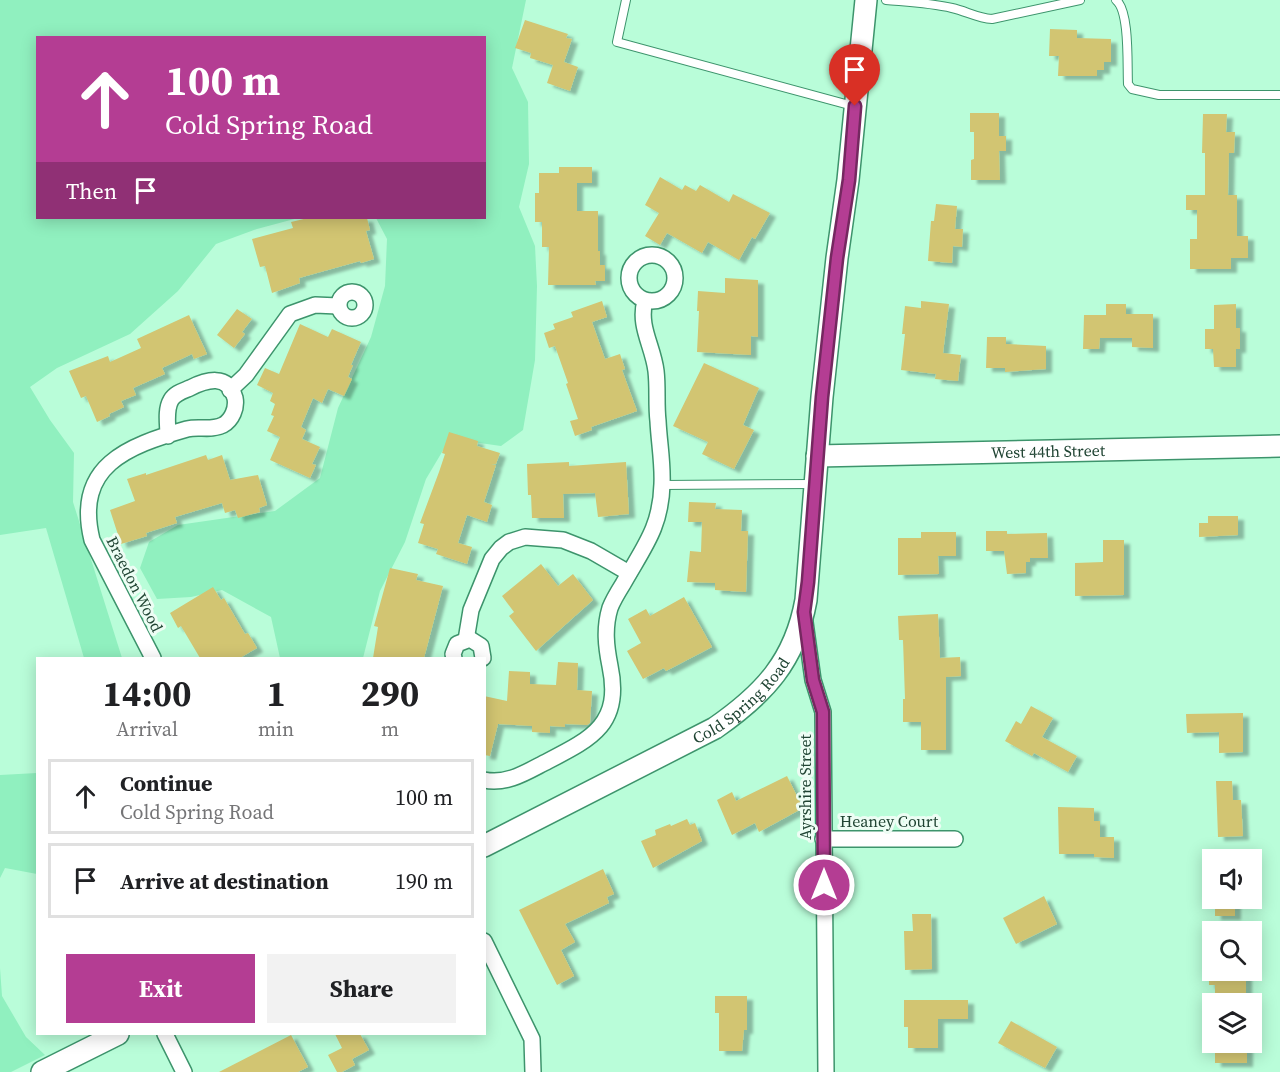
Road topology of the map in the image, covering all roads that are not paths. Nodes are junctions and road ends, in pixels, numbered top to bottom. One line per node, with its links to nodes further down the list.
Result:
1 (626, 0): 7 (lane)
2 (866, 0): 7 (street, Cold Spring Road)
3 (886, 0): 4 (lane)
4 (1080, 0)
5 (1116, 0): 6 (lane)
6 (1280, 94)
7 (855, 106): 13 (street, Cold Spring Road)
8 (645, 301): 15 (street)
9 (338, 306): 10 (street)
10 (230, 390): 11 (street); 11 (street)
11 (168, 436): 19 (street, Braedon Wood)
12 (1280, 446): 13 (street, West 44th Street)
13 (817, 456): 14 (street, Cold Spring Road)
14 (815, 484): 15 (lane); 17 (street, Cold Spring Road)
15 (662, 485): 16 (street)
16 (629, 573): 18 (street); 22 (street)
17 (804, 612): 23 (street, Ayrshire Street); 25 (street, Cold Spring Road)
18 (466, 640): 20 (street); 21 (street)
19 (152, 657)
20 (454, 657)
21 (483, 657)
22 (486, 780)
23 (824, 839): 24 (street, Heaney Court); 32 (street, Ayrshire Street)
24 (955, 839)
25 (486, 845)
26 (486, 945): 31 (street)
27 (116, 1035): 29 (street)
28 (166, 1035): 30 (street)
29 (42, 1072)
30 (184, 1072)
31 (533, 1072)
32 (826, 1072)

